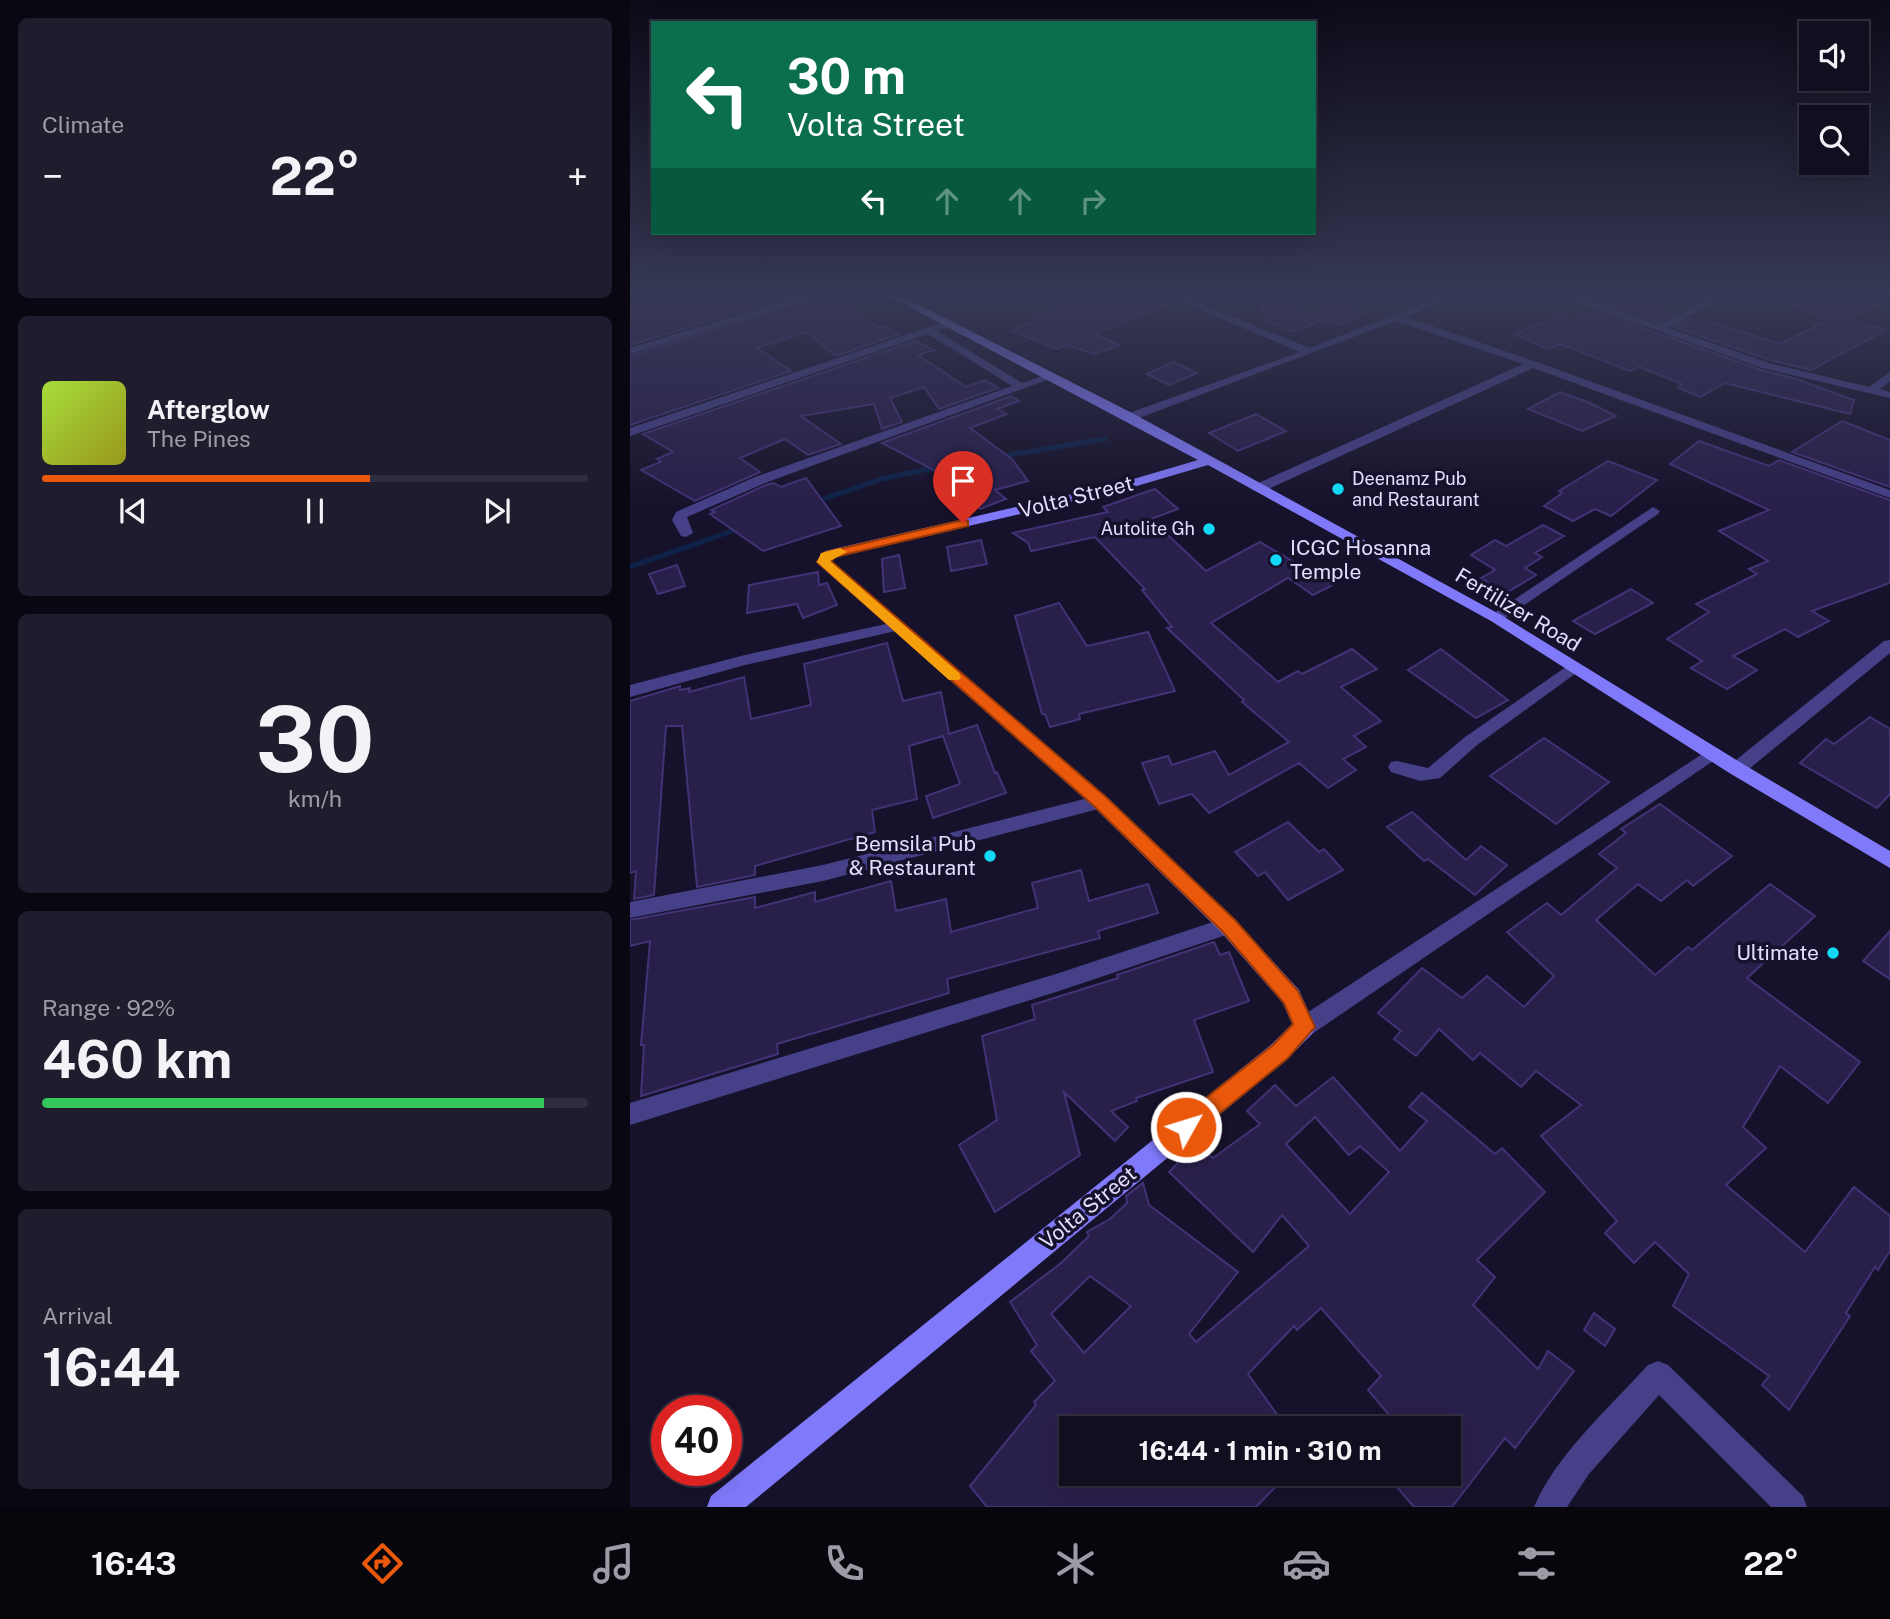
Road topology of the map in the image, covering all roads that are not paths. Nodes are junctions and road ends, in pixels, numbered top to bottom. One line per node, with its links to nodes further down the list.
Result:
1 (825, 365): 14 (street)
2 (986, 365): 10 (street)
3 (1027, 365): 9 (street, Fertilizer Road)
4 (1273, 365): 13 (street)
5 (1530, 365): 16 (street)
6 (1537, 365): 17 (street)
7 (1764, 365): 11 (street)
8 (1890, 374): 11 (street)
9 (1049, 377): 10 (street); 13 (street, Fertilizer Road)
10 (1021, 387): 19 (street)
11 (1872, 390): 12 (street)
12 (1890, 395)
13 (1130, 417): 15 (street, Fertilizer Road)
14 (630, 432)
15 (1207, 461): 16 (street, Fertilizer Road); 21 (street, Volta Street)
16 (1259, 488): 20 (street, Fertilizer Road)
17 (1890, 494)
18 (1653, 511): 20 (street)
19 (685, 533)
20 (1496, 618): 23 (street, Fertilizer Road)
21 (895, 627): 24 (street); 28 (street, Volta Street)
22 (1890, 645): 27 (street)
23 (1573, 667): 25 (street, Fertilizer Road); 26 (street)
24 (630, 691)
25 (1713, 753): 27 (street, Fertilizer Road); 32 (street)
26 (1397, 767)
27 (1737, 769): 29 (street, Fertilizer Road)
28 (1100, 802): 30 (street); 31 (street, Volta Street)
29 (1890, 860)
30 (630, 910)
31 (1228, 926): 32 (street, Volta Street); 33 (street)
32 (1304, 1027): 34 (street, Volta Street)
33 (630, 1114)
34 (722, 1507)
35 (1549, 1507): 36 (street)
36 (1792, 1507)

